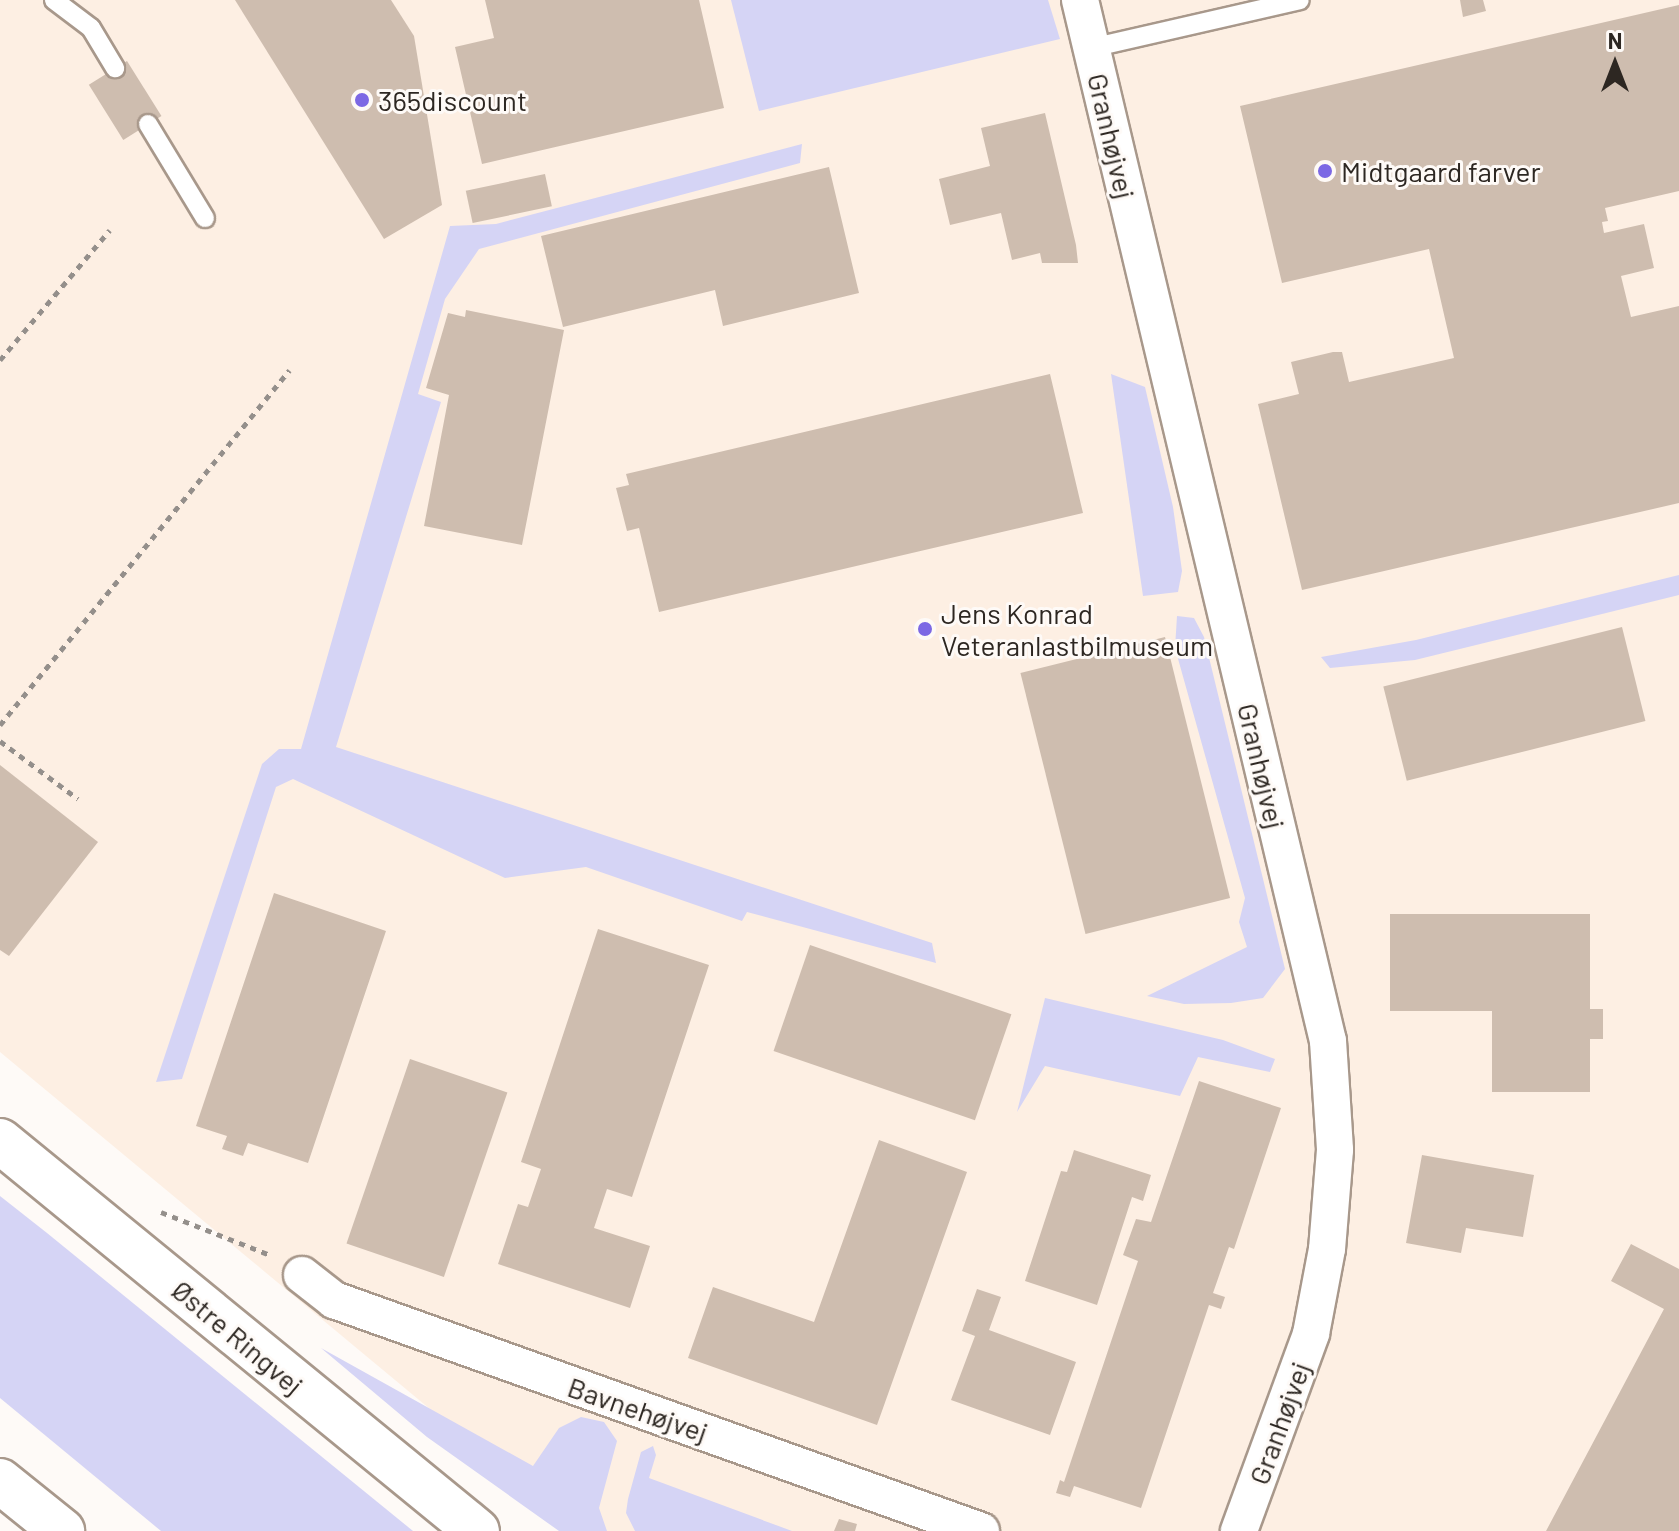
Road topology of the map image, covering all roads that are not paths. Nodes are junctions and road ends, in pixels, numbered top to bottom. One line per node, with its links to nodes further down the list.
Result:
1 (54, 0): 5 (lane)
2 (1080, 0): 4 (street, Granhøjvej)
3 (1300, 0): 4 (lane)
4 (1091, 48): 14 (street, Granhøjvej)
5 (115, 68)
6 (148, 124): 7 (lane)
7 (205, 218)
8 (0, 1141): 12 (main road, Østre Ringvej)
9 (302, 1275): 13 (street, Bavnehøjvej)
10 (0, 1481): 11 (main road)
11 (62, 1531)
12 (477, 1531)
13 (981, 1531)
14 (1239, 1531)

